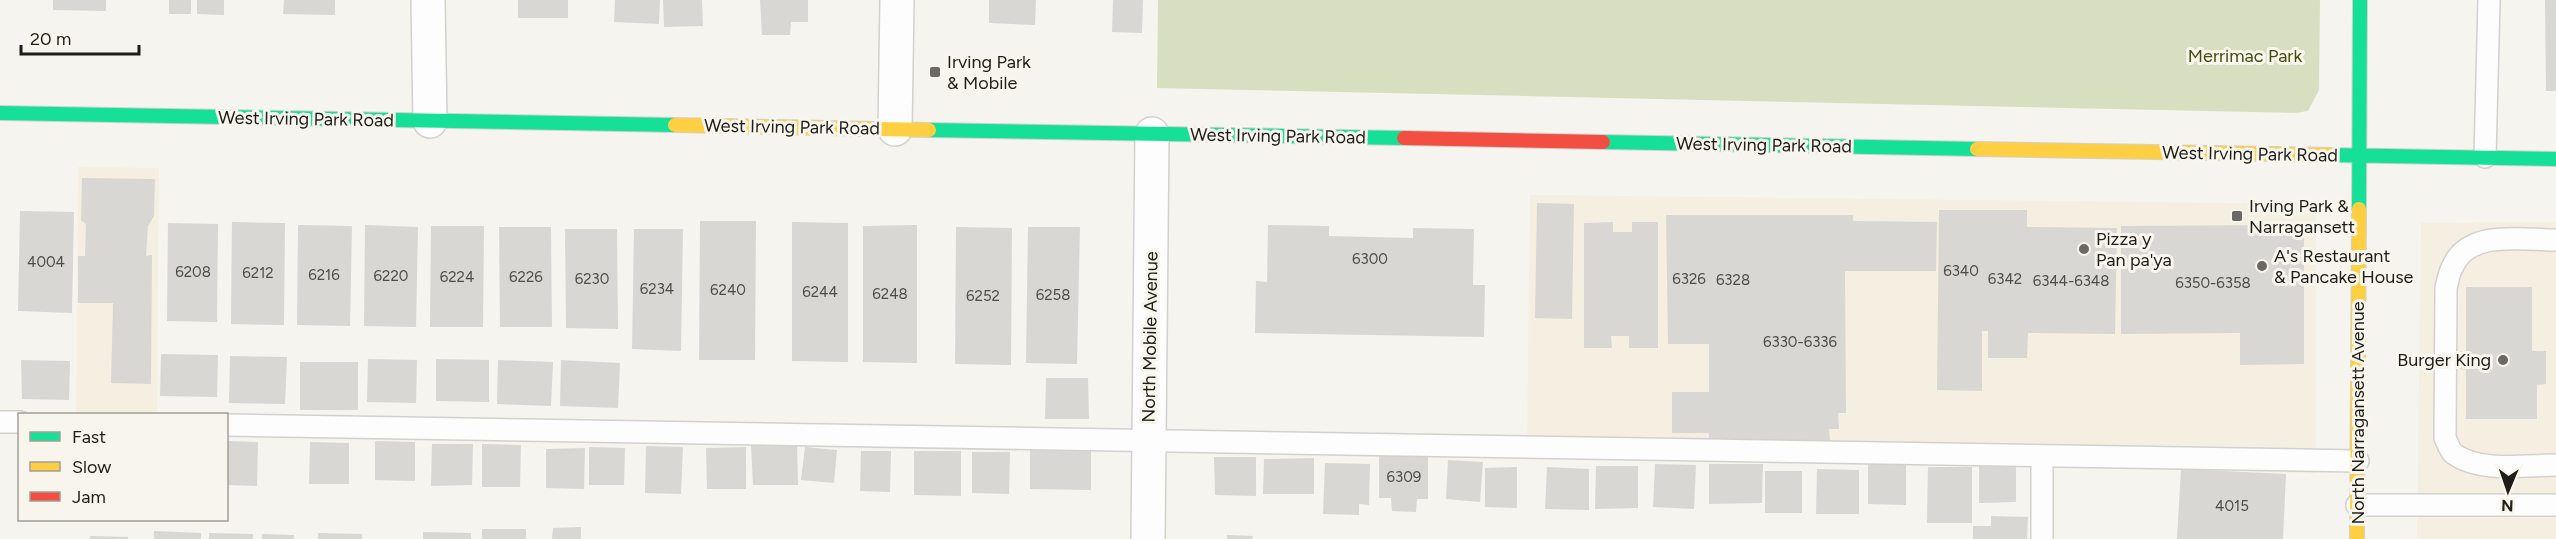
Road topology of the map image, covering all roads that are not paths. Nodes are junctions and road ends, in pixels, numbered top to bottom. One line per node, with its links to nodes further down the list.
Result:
1 (428, 0): 6 (street)
2 (897, 0): 7 (street)
3 (2360, 0): 9 (main road, North Narragansett Avenue)
4 (2489, 0): 10 (lane)
5 (0, 113): 6 (main road, West Irving Park Road)
6 (430, 121): 7 (main road, West Irving Park Road)
7 (895, 129): 8 (main road, West Irving Park Road)
8 (1152, 134): 9 (main road, West Irving Park Road); 16 (street, North Mobile Avenue)
9 (2360, 156): 10 (main road, West Irving Park Road); 18 (main road, North Narragansett Avenue)
10 (2485, 158): 11 (main road, West Irving Park Road)
11 (2556, 159)
12 (2556, 240): 19 (lane)
13 (0, 422): 14 (lane)
14 (18, 422)
15 (228, 426): 16 (lane)
16 (1149, 441): 17 (lane); 22 (street, North Mobile Avenue)
17 (2042, 456): 18 (lane); 23 (lane)
18 (2358, 461): 20 (main road, North Narragansett Avenue)
19 (2556, 465)
20 (2357, 505): 21 (lane); 24 (main road, North Narragansett Avenue)
21 (2556, 506)
22 (1148, 539)
23 (2042, 539)
24 (2357, 539)

